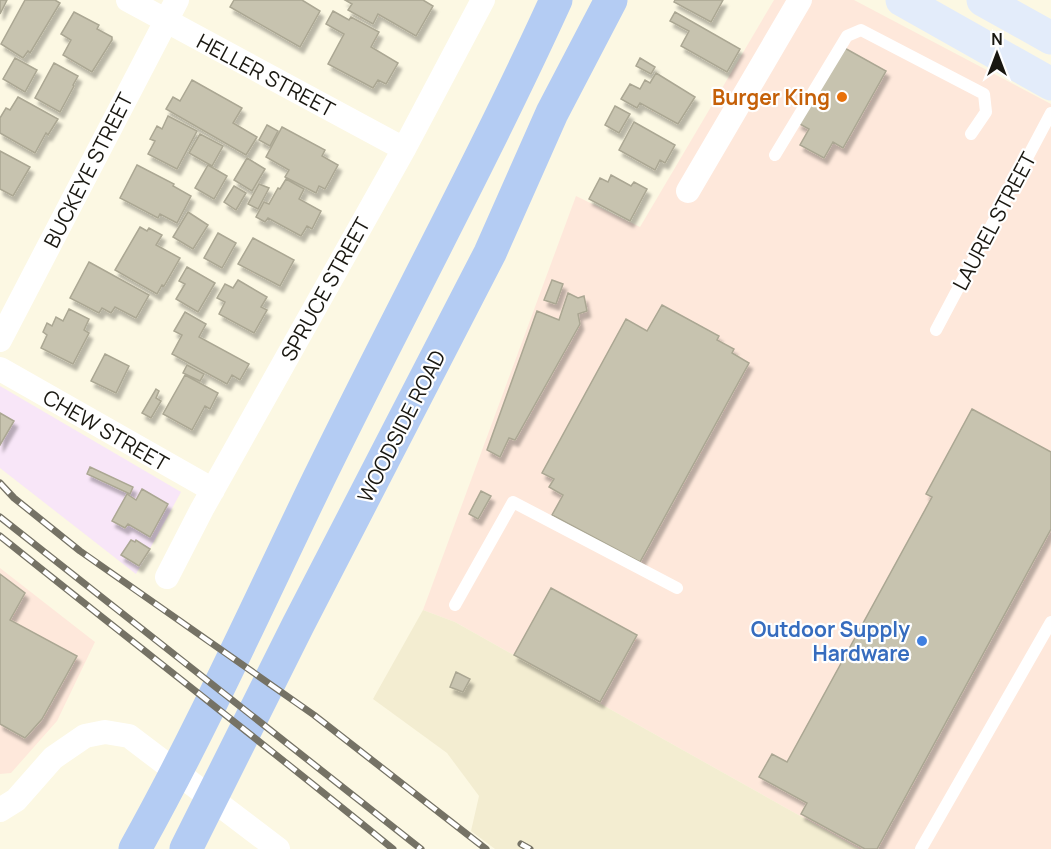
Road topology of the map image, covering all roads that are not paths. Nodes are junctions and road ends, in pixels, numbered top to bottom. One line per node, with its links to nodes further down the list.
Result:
1 (128, 0): 9 (street, HELLER STREET)
2 (177, 0): 9 (street, BUCKEYE STREET)
3 (483, 0): 14 (street, SPRUCE STREET)
4 (556, 0): 26 (highway)
5 (611, 0): 27 (highway, WOODSIDE ROAD)
6 (800, 0): 16 (street)
7 (902, 0): 11 (main road)
8 (983, 0): 10 (main road)
9 (165, 21): 14 (street, HELLER STREET); 18 (street, BUCKEYE STREET)
10 (1051, 38)
11 (1051, 84)
12 (1051, 113): 17 (lane, LAUREL STREET)
13 (971, 134): 15 (lane)
14 (404, 149): 20 (street, SPRUCE STREET)
15 (775, 155)
16 (688, 191)
17 (936, 330)
18 (0, 340)
19 (0, 369): 20 (street, CHEW STREET)
20 (213, 490): 21 (street, SPRUCE STREET)
21 (167, 577)
22 (677, 588): 23 (lane)
23 (455, 605)
24 (1051, 622): 29 (lane)
25 (0, 810): 28 (street)
26 (129, 843)
27 (186, 849)
28 (278, 849)
29 (921, 849)

